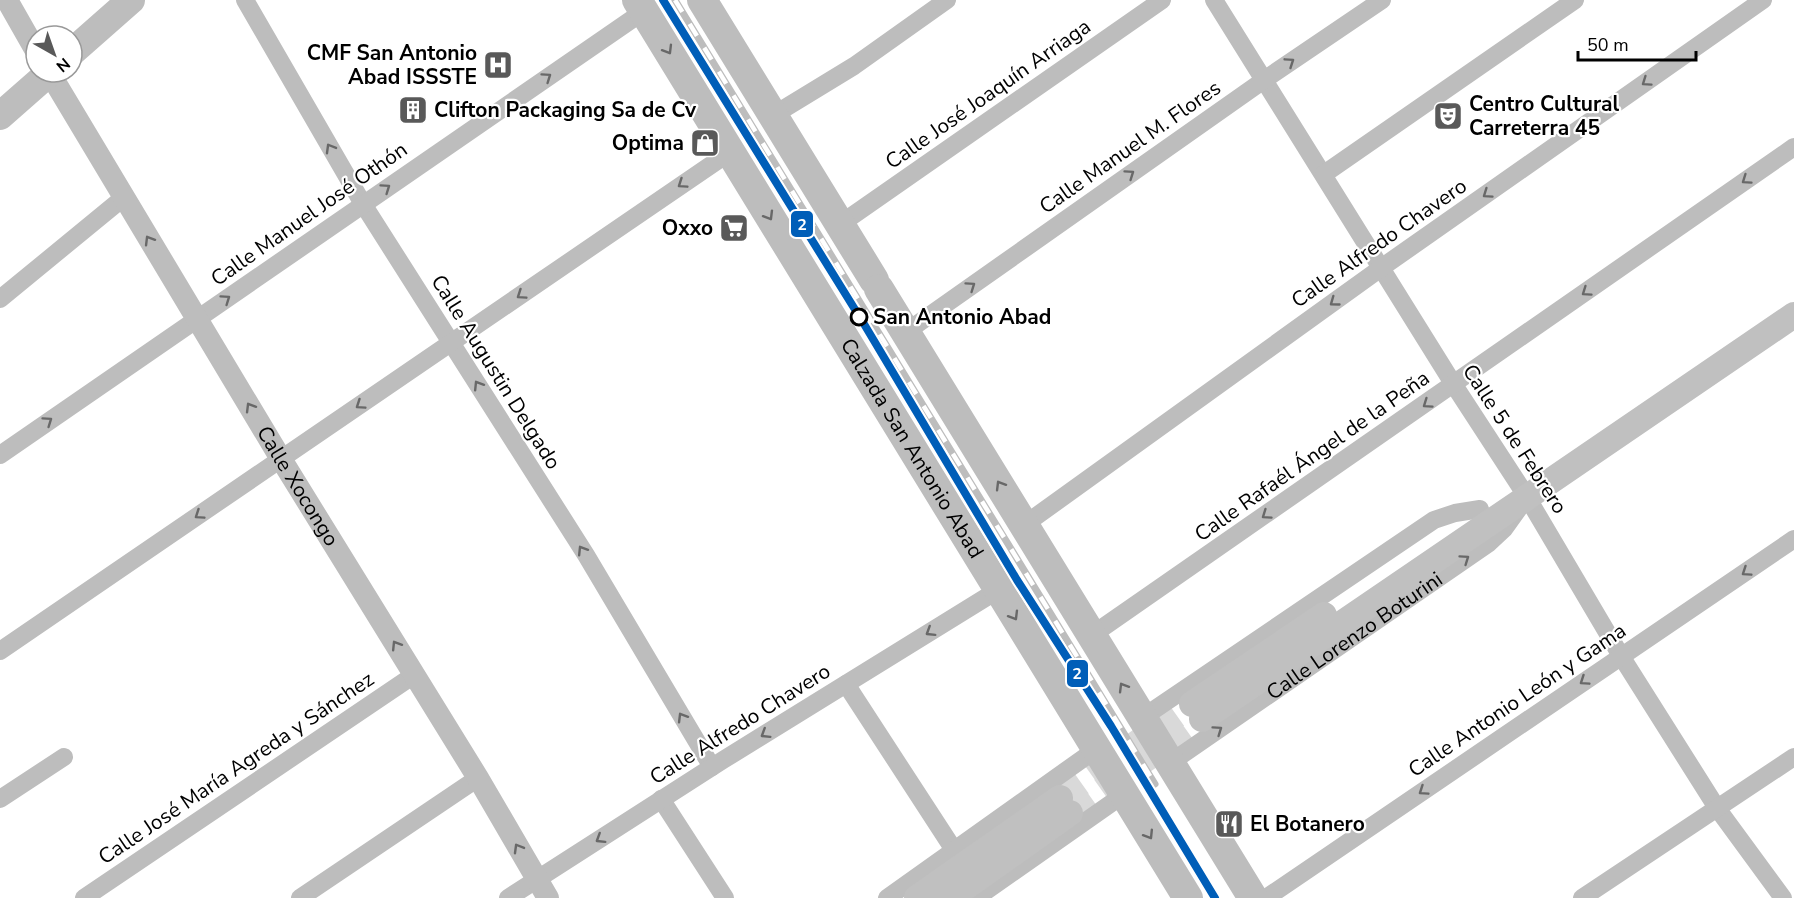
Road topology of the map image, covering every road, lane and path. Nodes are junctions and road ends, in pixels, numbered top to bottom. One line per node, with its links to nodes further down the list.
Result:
1 (6, 0): 12 (street)
2 (130, 0): 13 (main road)
3 (245, 0): 23 (street, Calle Augustin Delgado, one-way to 3)
4 (702, 0): 18 (highway)
5 (947, 0): 18 (street)
6 (1162, 0): 24 (street, Calle José Joaquín Arriaga)
7 (1214, 0): 14 (street, Calle 5 de Febrero)
8 (1382, 0): 14 (street, Calle Manuel M. Flores, one-way to 8)
9 (1575, 0): 21 (street)
10 (1763, 0): 25 (street, Calle Alfredo Chavero, one-way to 25)
11 (641, 5): 20 (highway, Calzada San Antonio Abad, one-way to 20); 23 (street, Calle Manuel José Othón, one-way to 11)
12 (24, 31)
13 (84, 41)
14 (1264, 80): 21 (street, Calle 5 de Febrero); 29 (street, Calle Manuel M. Flores, one-way to 14)
15 (36, 84): 17 (main road)
16 (56, 84): 22 (street, Calle Xocongo)
17 (0, 116)
18 (772, 116): 24 (highway)
19 (1794, 147): 31 (street, Calle Rafaél Ángel de la Peña, one-way to 31)
20 (730, 152): 30 (street, one-way to 30); 38 (highway, Calzada San Antonio Abad, one-way to 38)
21 (1324, 174): 25 (street, Calle 5 de Febrero)
22 (123, 198): 26 (street); 28 (street, Calle Xocongo, one-way to 22)
23 (363, 204): 28 (street, Calle Manuel José Othón, one-way to 23); 30 (street, Calle Augustin Delgado)
24 (839, 225): 29 (highway)
25 (1381, 268): 31 (street, Calle 5 de Febrero); 36 (street, Calle Alfredo Chavero, one-way to 36)
26 (0, 299)
27 (1794, 315): 34 (main road, Calle Lorenzo Boturini)
28 (197, 319): 32 (street, Calle Manuel José Othón, one-way to 28); 33 (street, Calle Xocongo, one-way to 28)
29 (906, 332): 36 (highway, one-way to 29)
30 (451, 343): 33 (street, one-way to 33); 49 (street, Calle Augustin Delgado, one-way to 30)
31 (1454, 385): 34 (street, Calle 5 de Febrero); 39 (street, Calle Rafaél Ángel de la Peña, one-way to 39)
32 (0, 455)
33 (281, 459): 40 (street, one-way to 40); 42 (street, Calle Xocongo, one-way to 33)
34 (1527, 497): 35 (main road, Calle Lorenzo Boturini); 35 (main road, Calle Lorenzo Boturini); 41 (street, Calle 5 de Febrero); 48 (street, Calle Lorenzo Boturini, one-way to 34)
35 (1480, 509): 44 (street, Calle Lorenzo Boturini)
36 (1024, 525): 39 (highway)
37 (1794, 539): 41 (street, Calle Antonio León y Gama, one-way to 41)
38 (998, 590): 43 (street, Calle Alfredo Chavero, one-way to 43); 45 (highway, Calzada San Antonio Abad, one-way to 45)
39 (1092, 635): 44 (highway, one-way to 39)
40 (0, 651)
41 (1621, 656): 54 (street, Calle 5 de Febrero); 67 (street, Calle Antonio León y Gama, one-way to 67)
42 (414, 675): 50 (street, Calle Xocongo); 57 (street, Calle José María Agreda y Sánchez)
43 (846, 684): 49 (street, Calle Alfredo Chavero, one-way to 49); 55 (street)
44 (1142, 718): 48 (highway)
45 (1095, 750): 51 (highway, Calzada San Antonio Abad); 55 (street)
46 (64, 757): 52 (street)
47 (1794, 757): 54 (street)
48 (1170, 763): 66 (highway)
49 (712, 767): 53 (street, Calle Alfredo Chavero)
50 (478, 778): 56 (street, Calle Xocongo, one-way to 50); 58 (street)
51 (1123, 795): 64 (street); 65 (highway, Calzada San Antonio Abad, one-way to 65)
52 (0, 799)
53 (661, 800): 56 (street, Calle Alfredo Chavero, one-way to 56); 60 (street)
54 (1717, 808): 68 (street); 69 (street, Calle 5 de Febrero)
55 (954, 850): 61 (street)
56 (542, 888): 59 (street, Calle Alfredo Chavero)
57 (84, 898)
58 (300, 898)
59 (508, 898)
60 (725, 898)
61 (887, 898)
62 (917, 898): 63 (main road)
63 (951, 898)
64 (976, 898)
65 (1188, 898)
66 (1253, 898)
67 (1266, 898)
68 (1582, 898)
69 (1782, 898)

